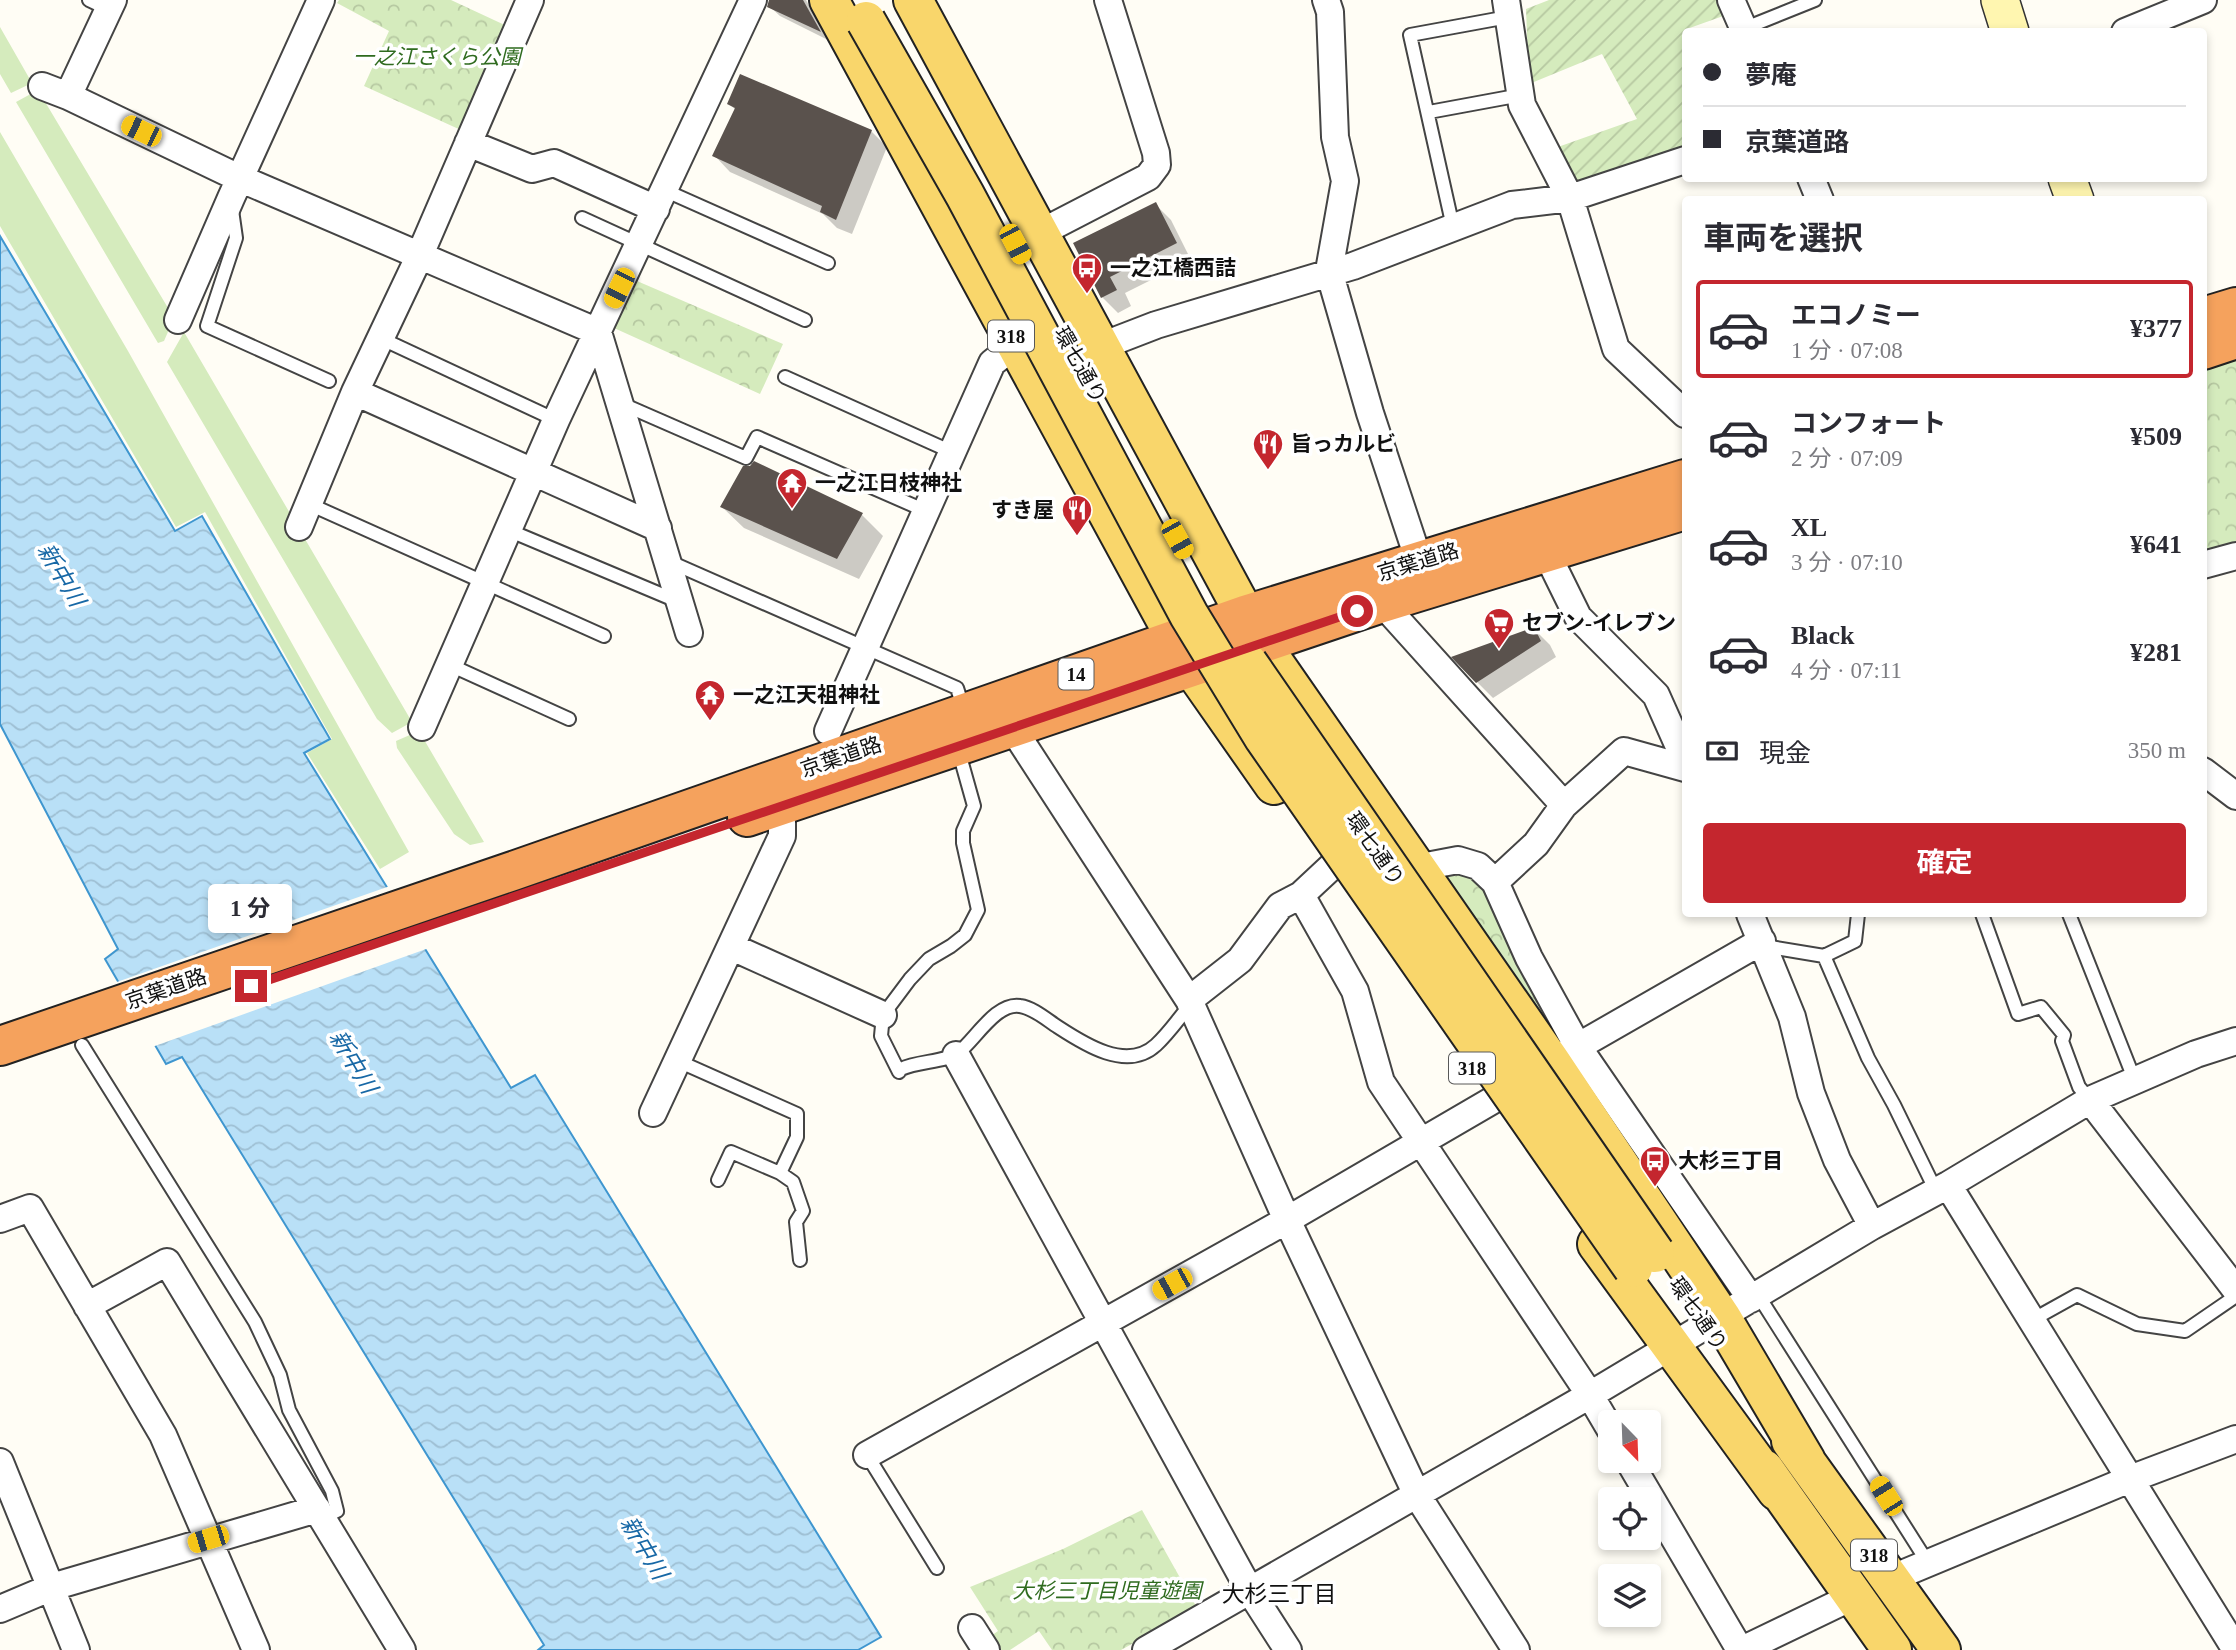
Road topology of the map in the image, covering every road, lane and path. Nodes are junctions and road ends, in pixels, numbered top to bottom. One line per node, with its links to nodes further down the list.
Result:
1 (530, 0): 22 (street)
2 (753, 0): 26 (street)
3 (829, 0): 41 (main road, 318)
4 (1108, 0): 29 (street)
5 (1326, 0): 33 (street)
6 (1731, 0): 14 (street)
7 (1815, 0): 15 (lane)
8 (2000, 0): 16 (street)
9 (2203, 0): 17 (street)
10 (315, 2): 24 (street)
11 (103, 3): 20 (street)
12 (881, 6): 29 (main road); 118 (main road, 環七通り / 318, bridge)
13 (1507, 9): 19 (street); 21 (lane)
14 (1743, 28)
15 (1749, 28)
16 (2009, 28)
17 (2135, 28)
18 (42, 86): 20 (street)
19 (1521, 95): 21 (lane); 25 (street)
20 (68, 96): 24 (street)
21 (1429, 112): 28 (lane)
22 (468, 143): 26 (street); 31 (street)
23 (1682, 161): 25 (street)
24 (235, 188): 31 (street); 36 (street); 45 (lane)
25 (1570, 198): 28 (street); 48 (street)
26 (660, 200): 30 (street); 32 (lane)
27 (582, 218): 30 (lane)
28 (1453, 228): 33 (street)
29 (1038, 234): 42 (main road)
30 (639, 245): 37 (lane); 38 (street)
31 (419, 257): 38 (street); 39 (street)
32 (828, 263)
33 (1329, 271): 42 (street); 61 (street)
34 (2236, 307): 35 (highway)
35 (2207, 316)
36 (178, 320)
37 (806, 320)
38 (598, 332): 47 (street); 49 (street)
39 (380, 338): 46 (street); 49 (lane)
40 (2236, 339): 43 (highway)
41 (1016, 344): 50 (street); 70 (main road, 318)
42 (1099, 347): 66 (main road)
43 (2207, 348)
44 (785, 377): 50 (lane)
45 (329, 381)
46 (355, 392): 51 (street); 55 (street)
47 (620, 403): 53 (lane); 56 (street)
48 (1682, 411)
49 (556, 420): 51 (street)
50 (953, 452): 53 (street)
51 (533, 473): 56 (street); 57 (street)
52 (1682, 480): 61 (highway, 京葉道路 / 14)
53 (926, 511): 69 (street)
54 (1682, 511): 58 (highway, 京葉道路 / 14)
55 (304, 516): 63 (lane)
56 (658, 528): 60 (street)
57 (508, 530): 63 (street); 64 (lane)
58 (1546, 552): 65 (highway, 京葉道路 / 14); 77 (street)
59 (2236, 556): 62 (street)
60 (668, 561): 64 (street); 69 (lane)
61 (1419, 561): 66 (highway, 京葉道路 / 14)
62 (2207, 564)
63 (485, 582): 68 (lane); 71 (street)
64 (680, 603): 67 (street)
65 (1382, 603): 66 (highway, 京葉道路 / 14); 79 (street)
66 (1253, 630): 70 (highway, 京葉道路 / 14); 82 (main road)
67 (690, 633)
68 (604, 636)
69 (864, 647): 75 (lane); 76 (street)
70 (1184, 653): 74 (highway, 京葉道路 / 14); 75 (highway, 京葉道路 / 14); 81 (main road, 318)
71 (450, 664): 72 (lane); 73 (street)
72 (569, 719)
73 (422, 727)
74 (1013, 729): 75 (highway, 京葉道路 / 14); 93 (street)
75 (961, 730): 80 (highway, 京葉道路 / 14); 84 (highway, 京葉道路 / 14); 94 (lane)
76 (828, 731)
77 (1682, 753)
78 (1682, 767): 79 (street)
79 (1564, 805): 83 (street)
80 (775, 808): 84 (highway, 京葉道路 / 14); 91 (street)
81 (1331, 867): 85 (street); 103 (main road, 318)
82 (1416, 868): 83 (street); 99 (main road)
83 (1495, 882): 99 (street)
84 (477, 895): 95 (highway, 京葉道路 / 14)
85 (1301, 895): 93 (street); 106 (street)
86 (1751, 917): 90 (street)
87 (1858, 917): 92 (lane)
88 (1983, 917): 104 (lane)
89 (2070, 917): 102 (lane)
90 (1763, 944): 92 (lane); 99 (street); 112 (street)
91 (732, 947): 94 (street); 100 (street)
92 (1824, 956): 109 (lane)
93 (1190, 1002): 98 (lane); 111 (street)
94 (883, 1015): 98 (lane)
95 (85, 1035): 97 (highway, 京葉道路 / 14); 101 (highway, 京葉道路 / 14); 128 (lane)
96 (2236, 1041): 102 (street)
97 (0, 1046)
98 (956, 1055): 119 (street)
99 (1564, 1055): 118 (main road)
100 (678, 1061): 105 (street); 107 (lane)
101 (0, 1073)
102 (2135, 1081): 104 (street)
103 (1493, 1100): 106 (street); 118 (main road, 318)
104 (2090, 1100): 109 (street); 114 (street)
105 (653, 1113)
106 (1422, 1143): 111 (street); 120 (street)
107 (780, 1173): 108 (lane); 113 (lane)
108 (718, 1180)
109 (1942, 1188): 112 (street); 117 (street)
110 (0, 1219): 116 (street)
111 (1287, 1220): 119 (street); 127 (street)
112 (1872, 1226): 118 (street)
113 (800, 1260)
114 (2236, 1290)
115 (2236, 1296): 117 (lane)
116 (87, 1306): 128 (street); 129 (street)
117 (2032, 1320): 126 (street)
118 (1715, 1321): 120 (street); 130 (lane); 132 (main road, 318); 135 (main road, 318)
119 (1102, 1323): 123 (street); 134 (street)
120 (1590, 1395): 121 (street); 127 (street)
121 (1599, 1410)
122 (2236, 1439): 126 (street)
123 (867, 1455): 131 (lane)
124 (0, 1462): 133 (street)
125 (1637, 1474): 143 (street)
126 (2130, 1479): 130 (street); 146 (street)
127 (1417, 1495): 134 (street); 142 (street)
128 (321, 1513): 129 (street); 139 (street)
129 (208, 1539): 133 (street); 138 (street)
130 (1928, 1563): 132 (street)
131 (937, 1568)
132 (1890, 1579): 145 (main road, 318)
133 (52, 1587): 136 (street); 137 (street)
134 (1250, 1591): 140 (street); 141 (street)
135 (1854, 1596): 143 (street); 144 (main road, 318)
136 (0, 1609)
137 (76, 1650)
138 (256, 1650)
139 (402, 1650)
140 (1146, 1650)
141 (1288, 1650)
142 (1516, 1650)
143 (1741, 1650)
144 (1892, 1650)
145 (1941, 1650)
146 (2236, 1650)

